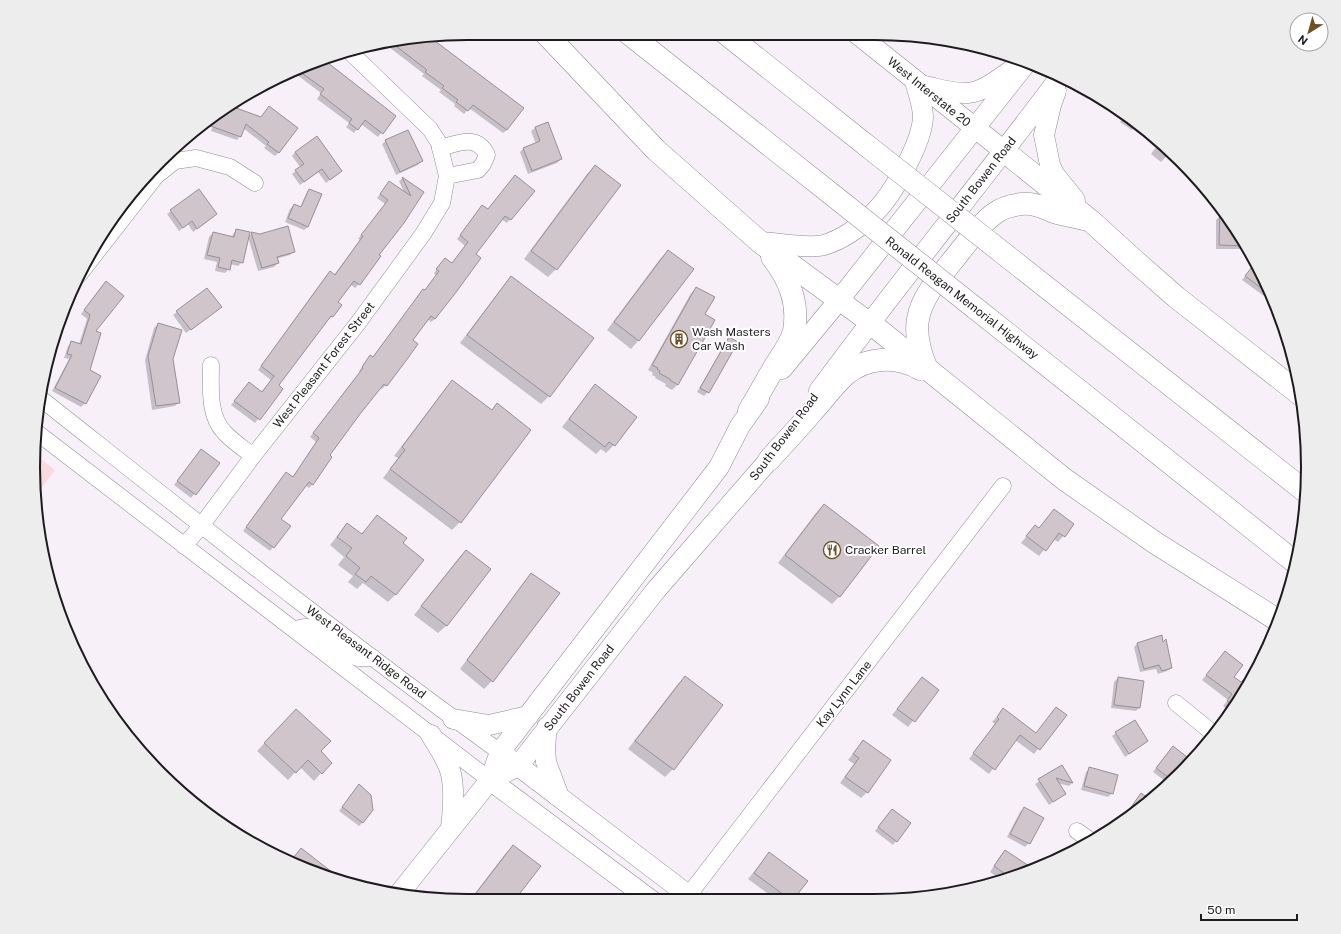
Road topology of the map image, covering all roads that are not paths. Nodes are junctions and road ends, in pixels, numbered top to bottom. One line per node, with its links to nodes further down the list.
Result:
1 (552, 40): 17 (highway)
2 (637, 40): 34 (highway, Ronald Reagan Memorial Highway, bridge)
3 (734, 40): 31 (highway, bridge)
4 (865, 40): 10 (main road, West Interstate 20)
5 (354, 56): 12 (street)
6 (1019, 66): 10 (main road)
7 (1022, 67): 11 (main road, South Bowen Road)
8 (1057, 82): 13 (main road, South Bowen Road)
9 (1059, 82): 16 (main road)
10 (917, 83): 11 (main road, West Interstate 20); 17 (main road)
11 (974, 128): 13 (main road, West Interstate 20); 19 (main road, South Bowen Road)
12 (440, 148): 14 (street); 14 (street)
13 (1004, 151): 16 (highway); 20 (main road, South Bowen Road)
14 (447, 176): 28 (street, West Pleasant Forest Street)
15 (255, 183): 18 (street)
16 (1091, 221): 22 (highway); 23 (highway)
17 (760, 242): 19 (highway); 26 (highway)
18 (102, 245)
19 (839, 300): 20 (main road); 26 (main road, South Bowen Road)
20 (869, 322): 22 (highway); 29 (main road, South Bowen Road)
21 (210, 365): 28 (street)
22 (927, 369): 24 (highway)
23 (1294, 389)
24 (952, 390): 29 (highway); 37 (highway)
25 (45, 402): 32 (street, West Pleasant Ridge Road)
26 (749, 411): 35 (main road, South Bowen Road)
27 (41, 436): 33 (street, West Pleasant Ridge Road)
28 (253, 456): 32 (street, West Pleasant Forest Street)
29 (768, 460): 36 (main road, South Bowen Road)
30 (1003, 486): 56 (street, Kay Lynn Lane)
31 (1300, 487)
32 (201, 526): 33 (street, West Pleasant Forest Street); 39 (street, West Pleasant Ridge Road)
33 (184, 546): 38 (street, West Pleasant Ridge Road)
34 (1291, 559)
35 (642, 568): 36 (main road); 41 (main road, South Bowen Road)
36 (665, 580): 43 (main road, South Bowen Road)
37 (1273, 617)
38 (295, 630): 39 (street); 45 (street, West Pleasant Ridge Road)
39 (372, 657): 42 (street, West Pleasant Ridge Road)
40 (1176, 703): 44 (street)
41 (528, 716): 42 (main road); 46 (main road, South Bowen Road)
42 (453, 719): 46 (street, West Pleasant Ridge Road)
43 (547, 727): 47 (main road, South Bowen Road); 49 (main road)
44 (1210, 731)
45 (431, 735): 48 (street, West Pleasant Ridge Road); 50 (main road)
46 (500, 752): 47 (main road, West Pleasant Ridge Road); 48 (main road, South Bowen Road)
47 (518, 766): 48 (main road, South Bowen Road); 49 (main road, West Pleasant Ridge Road)
48 (490, 780): 50 (main road, South Bowen Road); 54 (main road, West Pleasant Ridge Road)
49 (559, 797): 55 (main road, West Pleasant Ridge Road)
50 (451, 828): 53 (main road, South Bowen Road)
51 (1077, 831): 52 (street)
52 (1086, 838)
53 (403, 889)
54 (643, 894)
55 (683, 894)
56 (693, 894)

